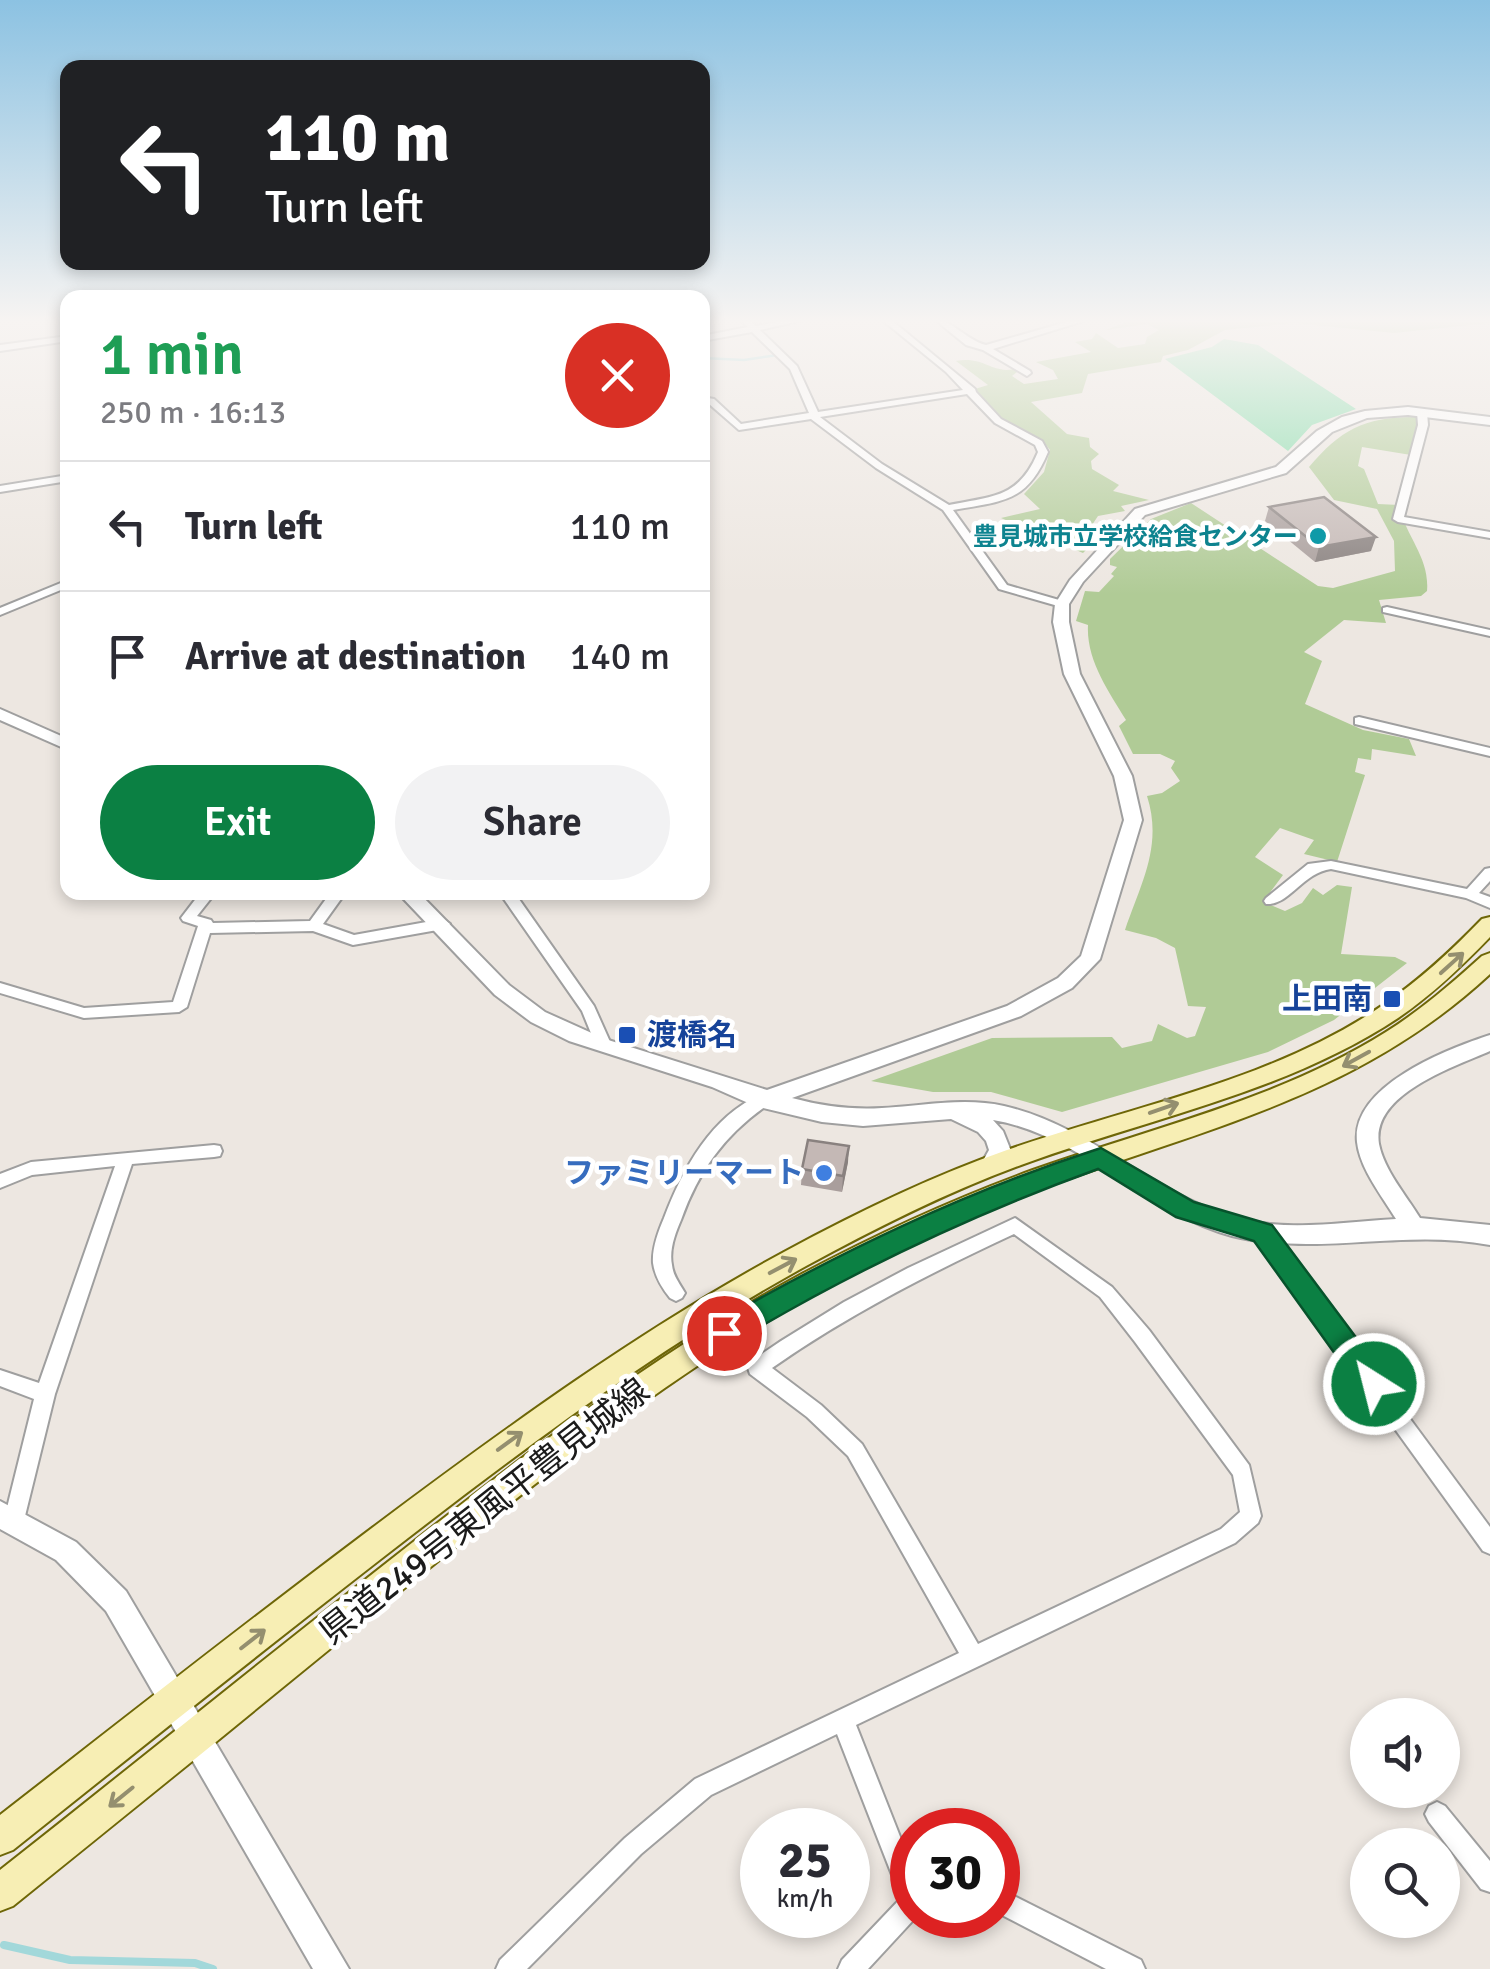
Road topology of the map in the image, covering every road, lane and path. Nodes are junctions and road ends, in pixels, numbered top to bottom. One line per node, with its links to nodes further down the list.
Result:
1 (722, 411): 6 (street)
2 (812, 411): 6 (street)
3 (846, 411): 6 (street)
4 (989, 411): 10 (street)
5 (1422, 412): 7 (street); 11 (street); 13 (street)
6 (814, 416): 10 (street)
7 (1490, 420)
8 (60, 479): 9 (street)
9 (0, 488)
10 (948, 508): 13 (street)
11 (1490, 536)
12 (60, 586): 15 (street)
13 (1062, 604): 37 (street)
14 (1387, 610): 16 (street)
15 (0, 612)
16 (1490, 633)
17 (0, 714): 19 (street)
18 (1360, 721): 20 (street)
19 (60, 741)
20 (1490, 752)
21 (1490, 872): 22 (street)
22 (1470, 894): 27 (street); 28 (street)
23 (203, 900): 32 (street)
24 (333, 900): 31 (street)
25 (415, 900): 29 (street)
26 (517, 900): 36 (street)
27 (1271, 901)
28 (1490, 903)
29 (443, 924): 31 (street); 36 (street)
30 (1490, 924): 39 (main road, 県道249号東風平豊見城線, one-way to 30)
31 (314, 926): 32 (street)
32 (205, 928): 34 (street)
33 (1490, 961): 42 (main road, 県道249号東風平豊見城線, one-way to 42)
34 (0, 988)
35 (1490, 1043): 45 (street)
36 (603, 1044): 37 (street)
37 (763, 1100): 38 (street); 48 (street)
38 (940, 1108): 39 (street); 43 (street)
39 (1072, 1139): 42 (street); 43 (main road, 県道249号東風平豊見城線)
40 (214, 1152): 41 (street)
41 (126, 1158): 44 (street); 50 (street)
42 (1101, 1158): 46 (street); 56 (main road, 県道249号東風平豊見城線)
43 (991, 1166): 54 (main road, 県道249号東風平豊見城線, one-way to 43)
44 (0, 1181)
45 (1412, 1225): 46 (street); 47 (street)
46 (1263, 1232): 52 (street)
47 (1490, 1236)
48 (676, 1293)
49 (0, 1378): 50 (street)
50 (45, 1394): 51 (street)
51 (7, 1517): 54 (street)
52 (1490, 1544)
53 (973, 1658): 53 (street); 55 (street)
54 (176, 1699): 56 (street); 58 (main road, 県道249号東風平豊見城線)
55 (843, 1720): 59 (street); 65 (street)
56 (197, 1736): 61 (main road, 県道249号東風平豊見城線, one-way to 61); 64 (street)
57 (1437, 1814): 60 (street)
58 (0, 1837)
59 (890, 1843)
60 (1490, 1880)
61 (0, 1894)
62 (1020, 1911): 67 (street)
63 (890, 1925): 66 (street)
64 (331, 1969)
65 (509, 1969)
66 (851, 1969)
67 (1132, 1969)

